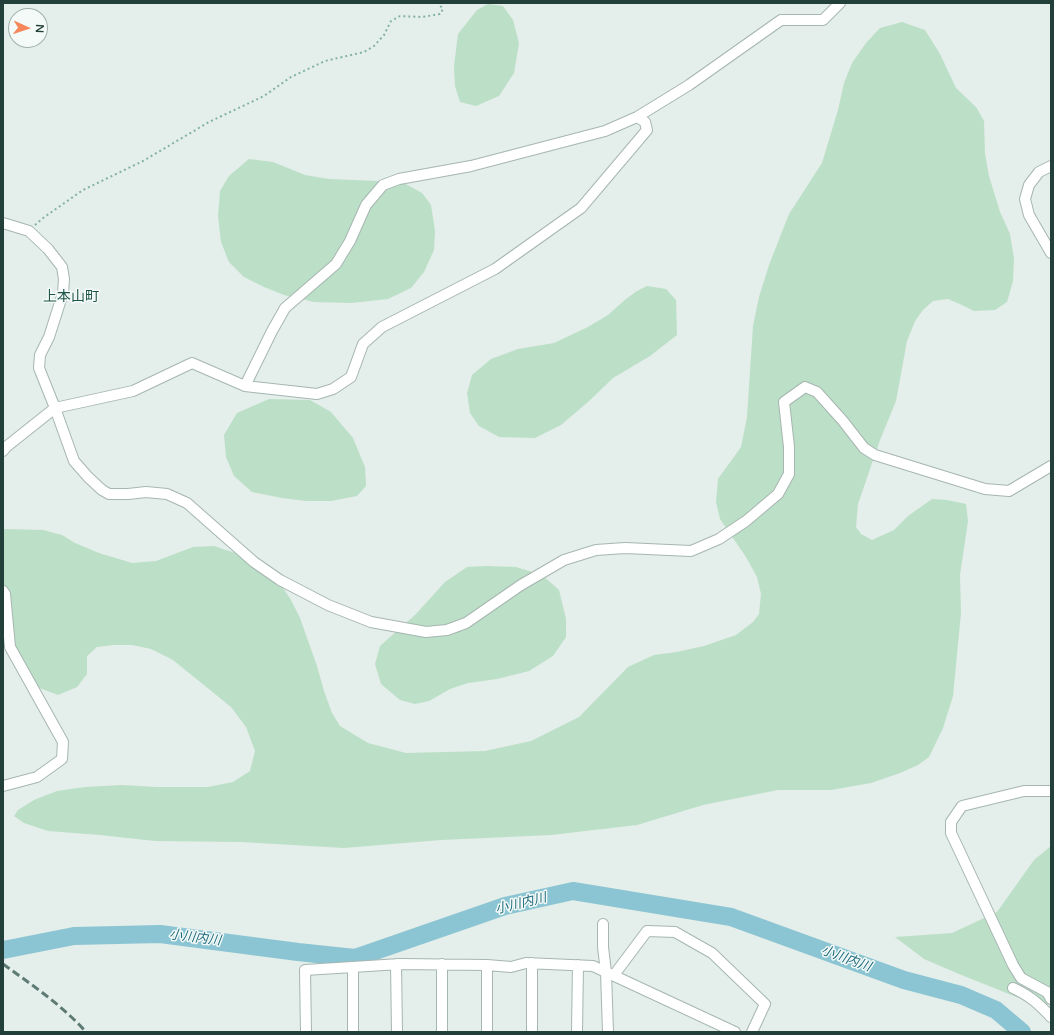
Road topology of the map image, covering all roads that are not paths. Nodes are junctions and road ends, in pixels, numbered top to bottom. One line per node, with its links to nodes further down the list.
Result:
1 (840, 3): 2 (street)
2 (637, 117): 6 (street); 6 (street)
3 (1051, 166): 5 (street)
4 (3, 223): 7 (street)
5 (1051, 253)
6 (245, 386): 7 (street)
7 (55, 408): 8 (street); 9 (street)
8 (3, 451)
9 (1051, 466)
10 (3, 591): 11 (street)
11 (3, 786)
12 (1051, 790): 22 (street)
13 (602, 924): 20 (street)
14 (532, 963): 17 (street); 18 (street); 29 (street)
15 (396, 964): 16 (street); 19 (street); 26 (street)
16 (442, 964): 17 (street); 27 (street)
17 (487, 965): 28 (street)
18 (578, 965): 20 (street); 30 (street)
19 (353, 967): 24 (street); 25 (street)
20 (610, 973): 31 (street); 32 (street); 33 (street)
21 (1013, 988): 23 (street)
22 (1051, 999)
23 (1051, 1017)
24 (306, 1032)
25 (353, 1032)
26 (397, 1032)
27 (442, 1032)
28 (487, 1032)
29 (532, 1032)
30 (577, 1032)
31 (608, 1032)
32 (735, 1032)
33 (752, 1032)

